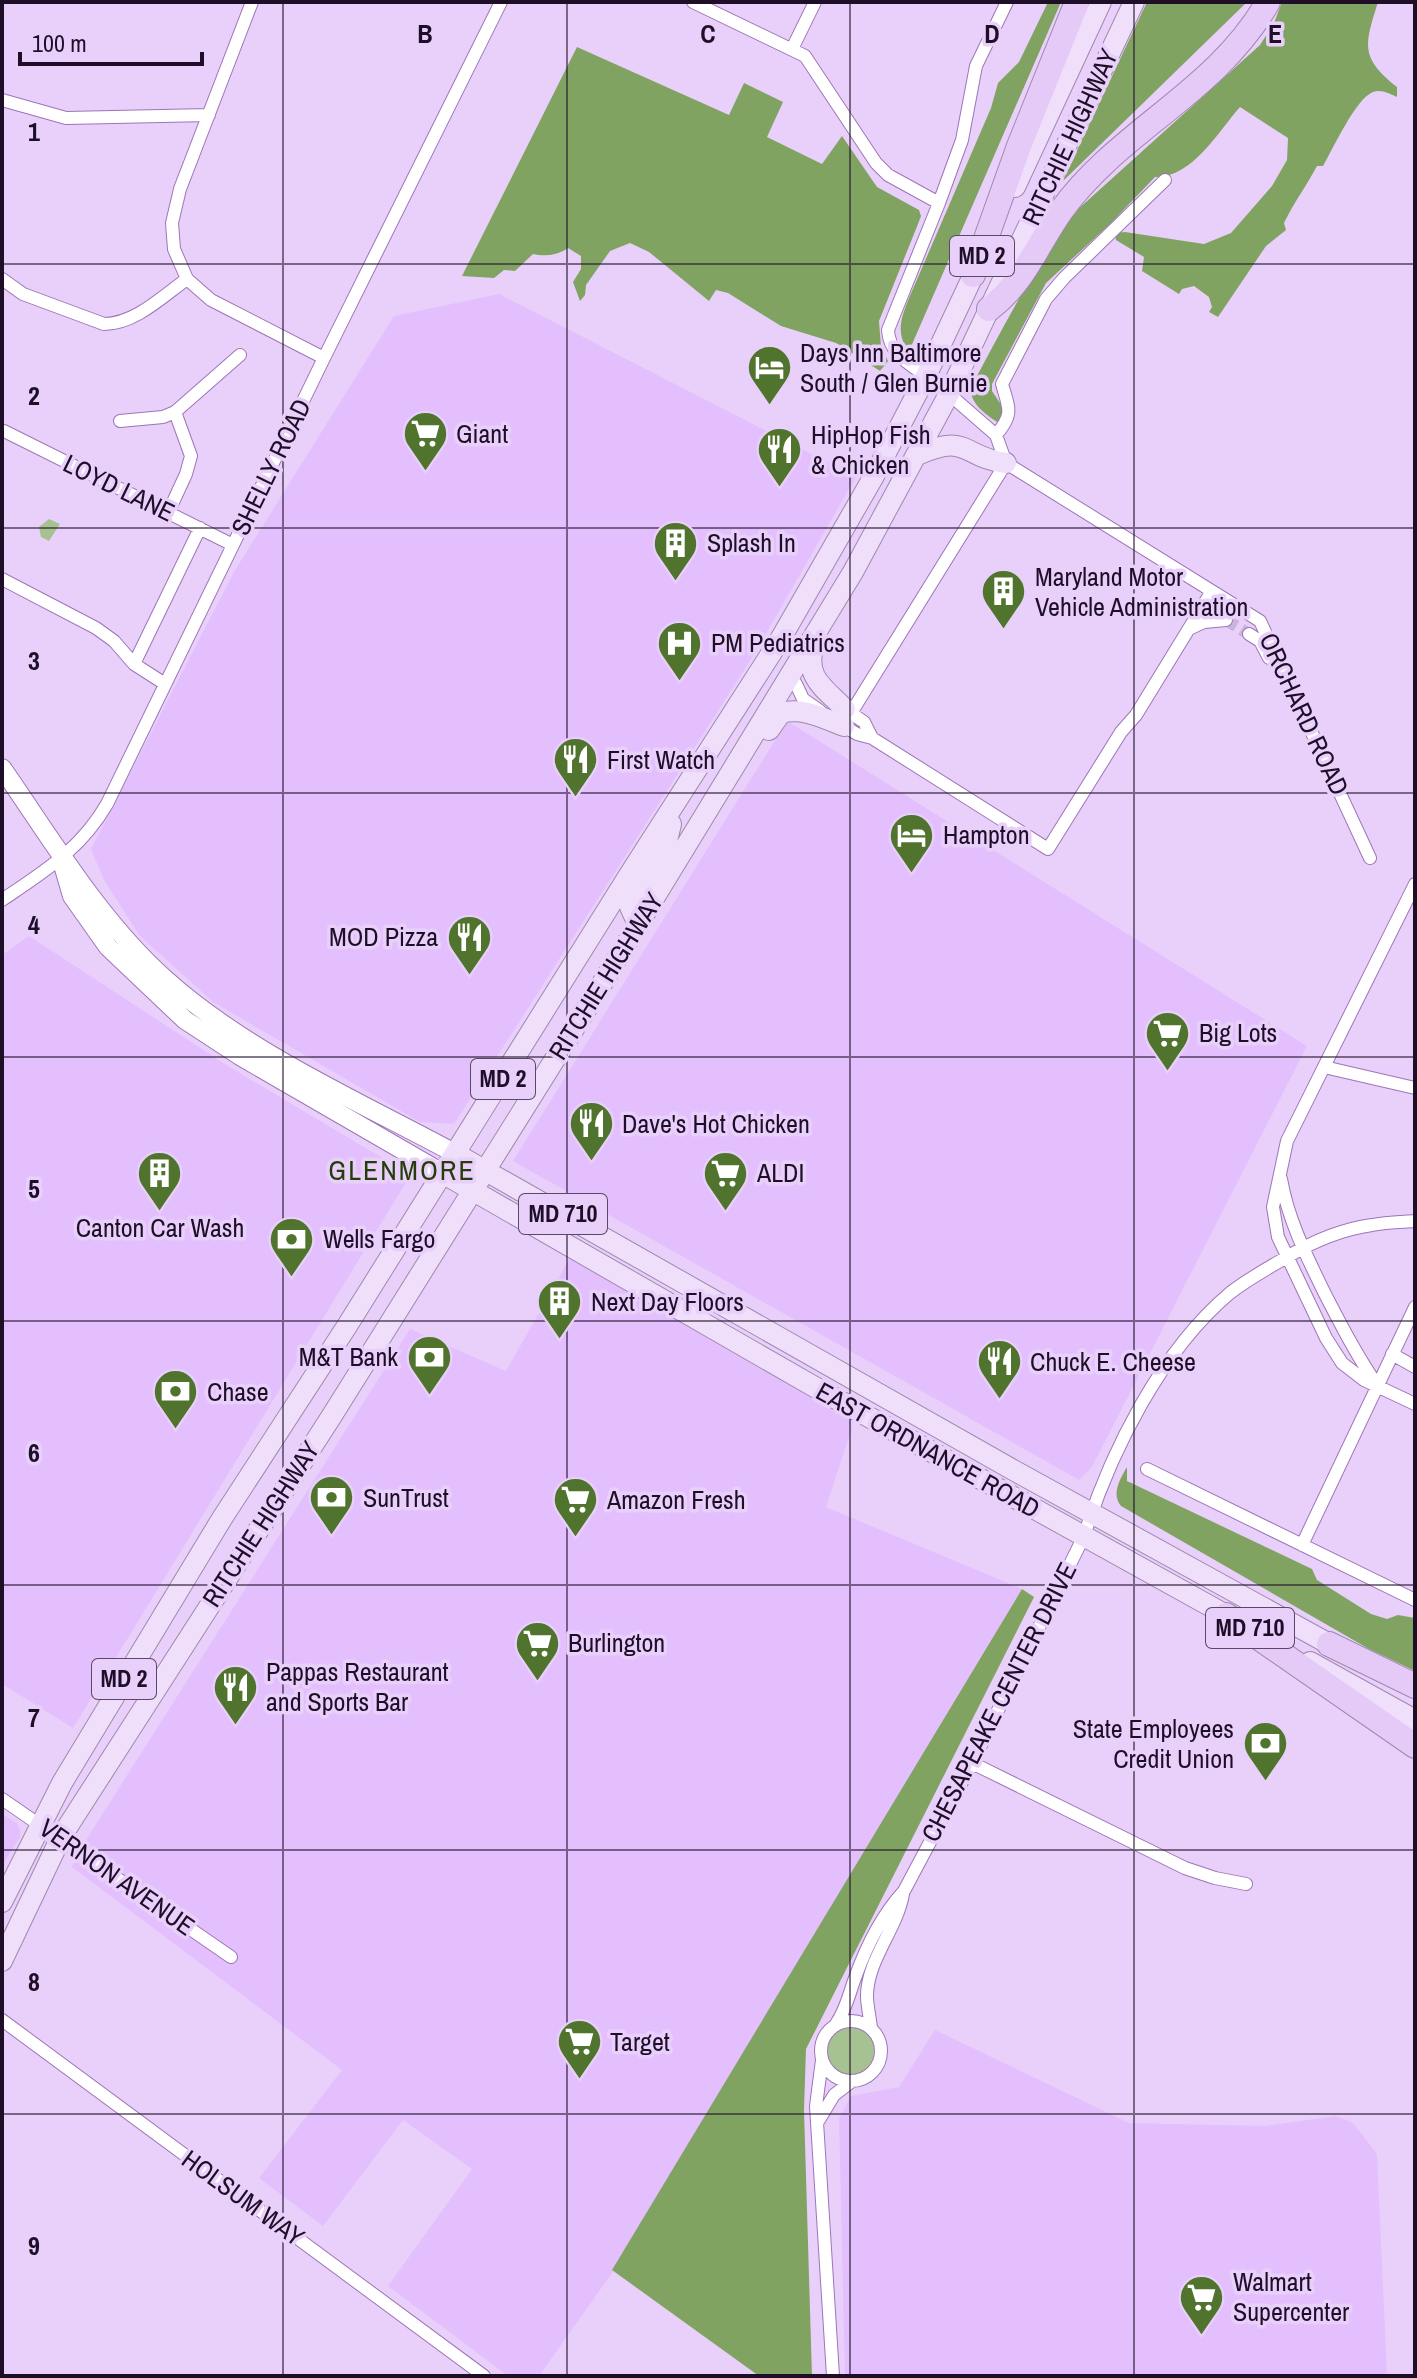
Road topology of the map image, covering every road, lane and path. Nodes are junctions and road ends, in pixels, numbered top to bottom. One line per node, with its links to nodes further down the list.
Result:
1 (252, 2): 12 (street)
2 (501, 2): 20 (street, SHELLY ROAD)
3 (693, 2): 10 (street)
4 (815, 2): 10 (street)
5 (1007, 2): 14 (street)
6 (1077, 2): 15 (highway)
7 (1101, 2): 15 (main road, RITCHIE HIGHWAY / MD 2)
8 (1134, 2): 18 (main road, RITCHIE HIGHWAY / MD 2)
9 (1268, 2): 18 (highway)
10 (792, 49): 14 (street)
11 (2, 100): 12 (street)
12 (209, 115): 17 (street)
13 (1165, 180): 27 (street)
14 (939, 203): 21 (street)
15 (973, 275): 21 (main road, RITCHIE HIGHWAY / MD 2); 22 (main road)
16 (2, 279): 17 (street)
17 (187, 279): 20 (street)
18 (989, 309): 22 (main road, RITCHIE HIGHWAY / MD 2)
19 (240, 355): 23 (street)
20 (324, 358): 33 (street, SHELLY ROAD)
21 (926, 376): 30 (main road); 47 (main road, RITCHIE HIGHWAY / MD 2)
22 (949, 394): 27 (street); 28 (main road, RITCHIE HIGHWAY / MD 2)
23 (175, 412): 25 (street); 31 (street)
24 (11, 418): 26 (street)
25 (120, 421)
26 (3, 433): 31 (street, LOYD LANE)
27 (996, 435): 29 (street)
28 (917, 455): 29 (main road); 30 (main road, RITCHIE HIGHWAY / MD 2)
29 (1006, 463): 35 (street, ORCHARD ROAD); 44 (street)
30 (905, 477): 38 (main road, RITCHIE HIGHWAY / MD 2)
31 (168, 513): 32 (street, LOYD LANE)
32 (200, 528): 33 (street, LOYD LANE); 40 (street)
33 (233, 545): 42 (street, SHELLY ROAD)
34 (2, 579): 40 (street)
35 (1212, 591): 37 (street); 43 (street, ORCHARD ROAD)
36 (1226, 620): 37 (street)
37 (1191, 628): 44 (street)
38 (817, 631): 41 (main road, RITCHIE HIGHWAY / MD 2); 44 (main road)
39 (1249, 634): 43 (street)
40 (134, 664): 42 (street)
41 (792, 682): 44 (street); 45 (main road, RITCHIE HIGHWAY / MD 2)
42 (165, 684): 49 (street, SHELLY ROAD)
43 (1299, 704): 48 (street, ORCHARD ROAD)
44 (847, 716): 45 (main road)
45 (733, 767): 52 (main road, RITCHIE HIGHWAY / MD 2)
46 (2, 768): 49 (main road)
47 (675, 804): 52 (main road); 55 (main road, RITCHIE HIGHWAY / MD 2)
48 (1370, 858)
49 (61, 859): 51 (street, SHELLY ROAD); 55 (main road); 58 (main road)
50 (1415, 884): 53 (street)
51 (2, 900)
52 (638, 924): 56 (main road, RITCHIE HIGHWAY / MD 2)
53 (1324, 1067): 54 (street); 57 (street)
54 (1415, 1088)
55 (456, 1154): 56 (main road, EAST ORDNANCE ROAD / MD 710); 58 (main road, RITCHIE HIGHWAY / MD 2)
56 (485, 1169): 59 (main road, RITCHIE HIGHWAY / MD 2); 69 (main road, EAST ORDNANCE ROAD / MD 710)
57 (1280, 1171): 61 (street); 62 (street)
58 (444, 1174): 59 (main road, EAST ORDNANCE ROAD / MD 710); 81 (main road, RITCHIE HIGHWAY / MD 2)
59 (472, 1189): 70 (main road, EAST ORDNANCE ROAD / MD 710); 82 (main road, RITCHIE HIGHWAY / MD 2)
60 (1415, 1221): 61 (street, CHESAPEAKE CENTER DRIVE)
61 (1302, 1248): 62 (street, CHESAPEAKE CENTER DRIVE); 66 (street)
62 (1288, 1257): 66 (street); 69 (street, CHESAPEAKE CENTER DRIVE)
63 (1415, 1307): 64 (street)
64 (1392, 1354): 65 (street); 66 (street)
65 (1415, 1367)
66 (1377, 1385): 67 (street); 71 (street)
67 (1415, 1404)
68 (1147, 1469): 71 (street)
69 (1091, 1512): 70 (street, CHESAPEAKE CENTER DRIVE); 74 (main road, EAST ORDNANCE ROAD / MD 710)
70 (1084, 1536): 73 (main road, EAST ORDNANCE ROAD / MD 710); 79 (street, CHESAPEAKE CENTER DRIVE)
71 (1302, 1545): 72 (street)
72 (1415, 1600)
73 (1226, 1615): 77 (main road, EAST ORDNANCE ROAD / MD 710); 78 (highway)
74 (1329, 1644): 75 (highway); 76 (main road, EAST ORDNANCE ROAD / MD 710)
75 (1415, 1686)
76 (1415, 1692)
77 (1415, 1720)
78 (1415, 1746)
79 (972, 1763): 83 (street); 84 (street, CHESAPEAKE CENTER DRIVE)
80 (2, 1799): 81 (street, VERNON AVENUE)
81 (41, 1824): 82 (street, VERNON AVENUE); 85 (main road, RITCHIE HIGHWAY / MD 2)
82 (61, 1837): 86 (street, VERNON AVENUE); 87 (main road, RITCHIE HIGHWAY / MD 2)
83 (1246, 1884)
84 (904, 1891): 89 (street); 90 (street)
85 (2, 1902)
86 (231, 1957)
87 (2, 1961)
88 (2, 2020): 94 (street, HOLSUM WAY)
89 (836, 2024): 90 (street); 91 (street)
90 (871, 2028): 92 (street)
91 (822, 2060): 92 (street); 93 (street)
92 (853, 2081): 93 (street)
93 (819, 2120): 95 (street)
94 (484, 2376)
95 (833, 2376)

